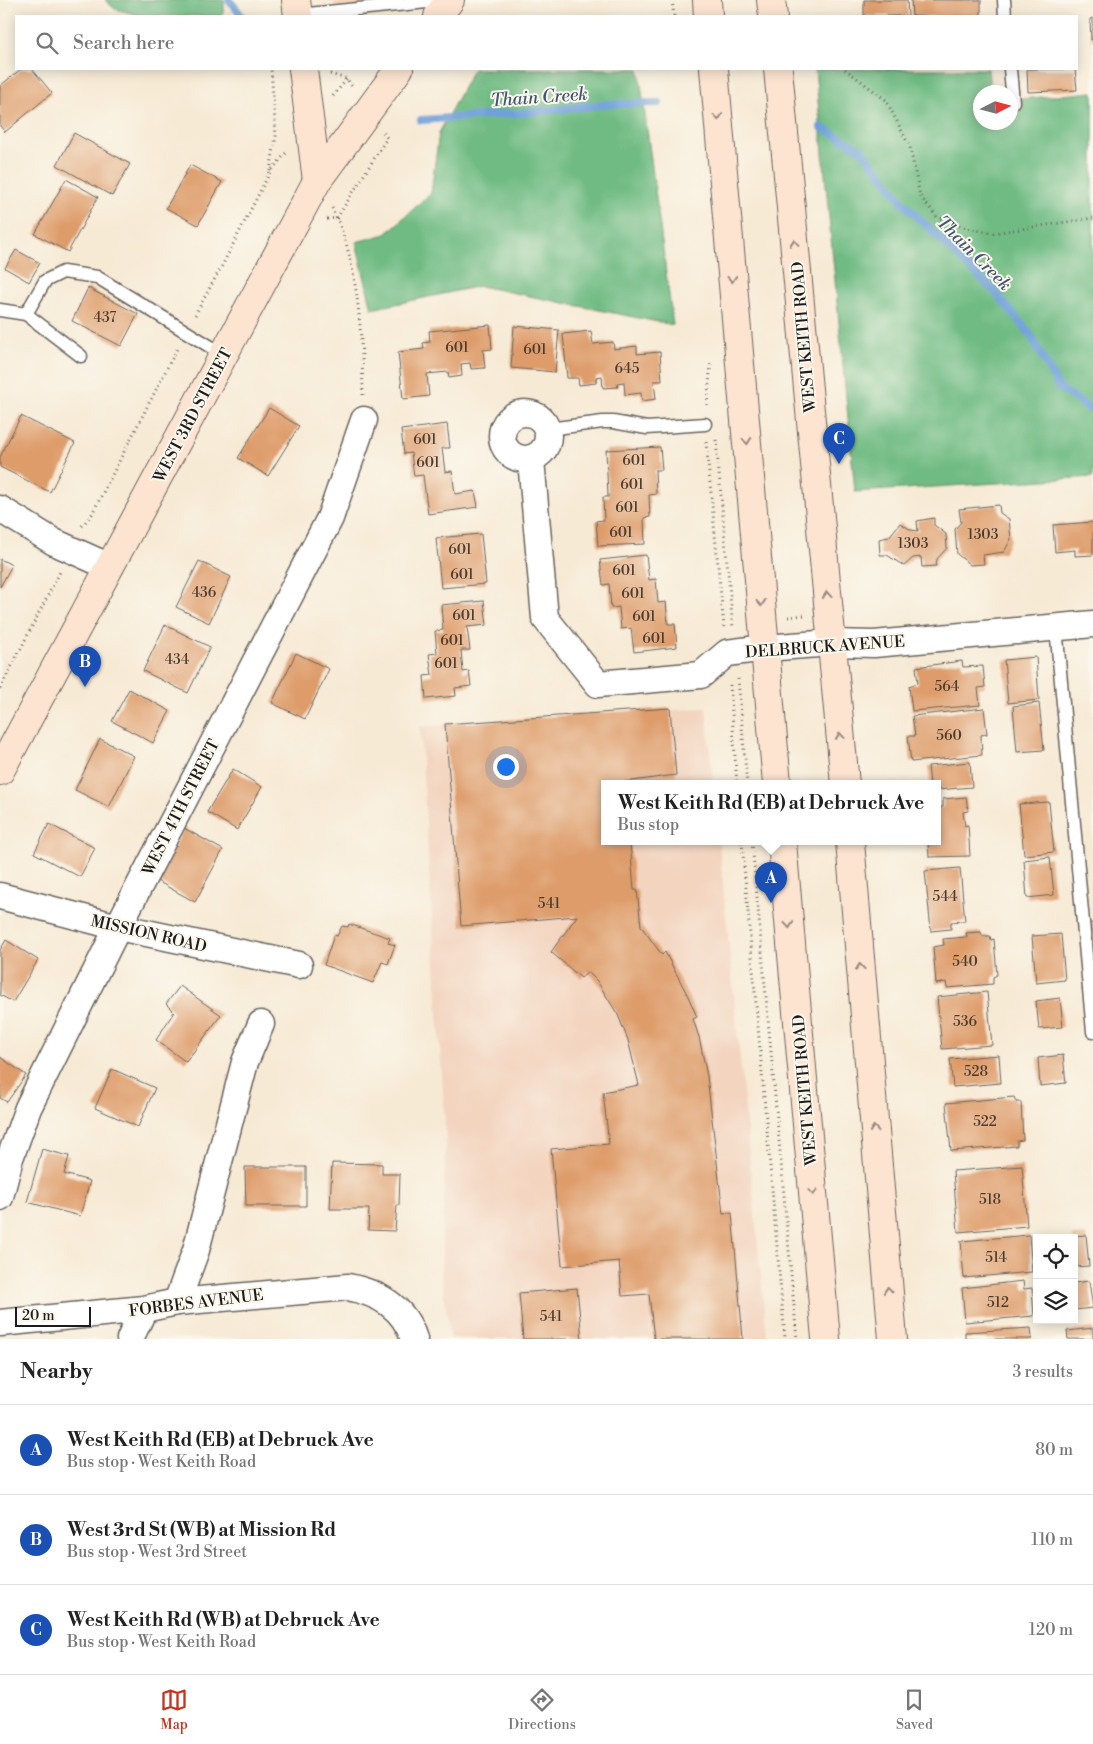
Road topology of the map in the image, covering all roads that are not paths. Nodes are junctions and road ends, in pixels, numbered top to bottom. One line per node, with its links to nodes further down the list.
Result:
1 (450, 0): 5 (lane); 6 (main road)
2 (707, 0): 7 (main road)
3 (771, 0): 8 (main road)
4 (1004, 0): 9 (lane)
5 (297, 10)
6 (439, 15)
7 (708, 15)
8 (773, 15)
9 (1005, 15)
10 (303, 70): 16 (main road)
11 (398, 70): 16 (main road, WEST 3RD STREET)
12 (714, 70): 30 (main road, one-way to 30)
13 (778, 70): 29 (main road, WEST KEITH ROAD, one-way to 13)
14 (1010, 70): 15 (lane)
15 (1011, 85)
16 (317, 181): 19 (main road, WEST 3RD STREET)
17 (0, 310): 18 (lane)
18 (26, 314): 19 (lane); 20 (lane)
19 (224, 355): 26 (main road, WEST 3RD STREET)
20 (81, 356)
21 (364, 420): 37 (street, WEST 4TH STREET)
22 (704, 424): 23 (lane)
23 (548, 429): 24 (street); 24 (street)
24 (531, 460): 30 (street, DELBRUCK AVENUE)
25 (0, 509): 26 (street)
26 (110, 567): 31 (main road, WEST 3RD STREET)
27 (1093, 624): 28 (street, DELBRUCK AVENUE)
28 (1056, 627): 29 (street, DELBRUCK AVENUE); 40 (lane)
29 (832, 643): 30 (street, DELBRUCK AVENUE); 33 (main road, WEST KEITH ROAD, one-way to 29)
30 (765, 648): 32 (main road)
31 (0, 771)
32 (776, 780)
33 (845, 780)
34 (782, 845): 47 (main road, WEST KEITH ROAD, one-way to 47)
35 (850, 845): 48 (main road, one-way to 35)
36 (0, 896): 37 (street, MISSION ROAD)
37 (118, 927): 38 (street, MISSION ROAD); 41 (street, WEST 4TH STREET)
38 (299, 966)
39 (261, 1024): 42 (street)
40 (1093, 1032)
41 (0, 1197)
42 (177, 1302): 43 (street, FORBES AVENUE); 46 (street, FORBES AVENUE)
43 (144, 1309): 44 (street, FORBES AVENUE); 45 (street)
44 (0, 1323)
45 (130, 1339)
46 (414, 1339)
47 (826, 1339)
48 (893, 1339)

